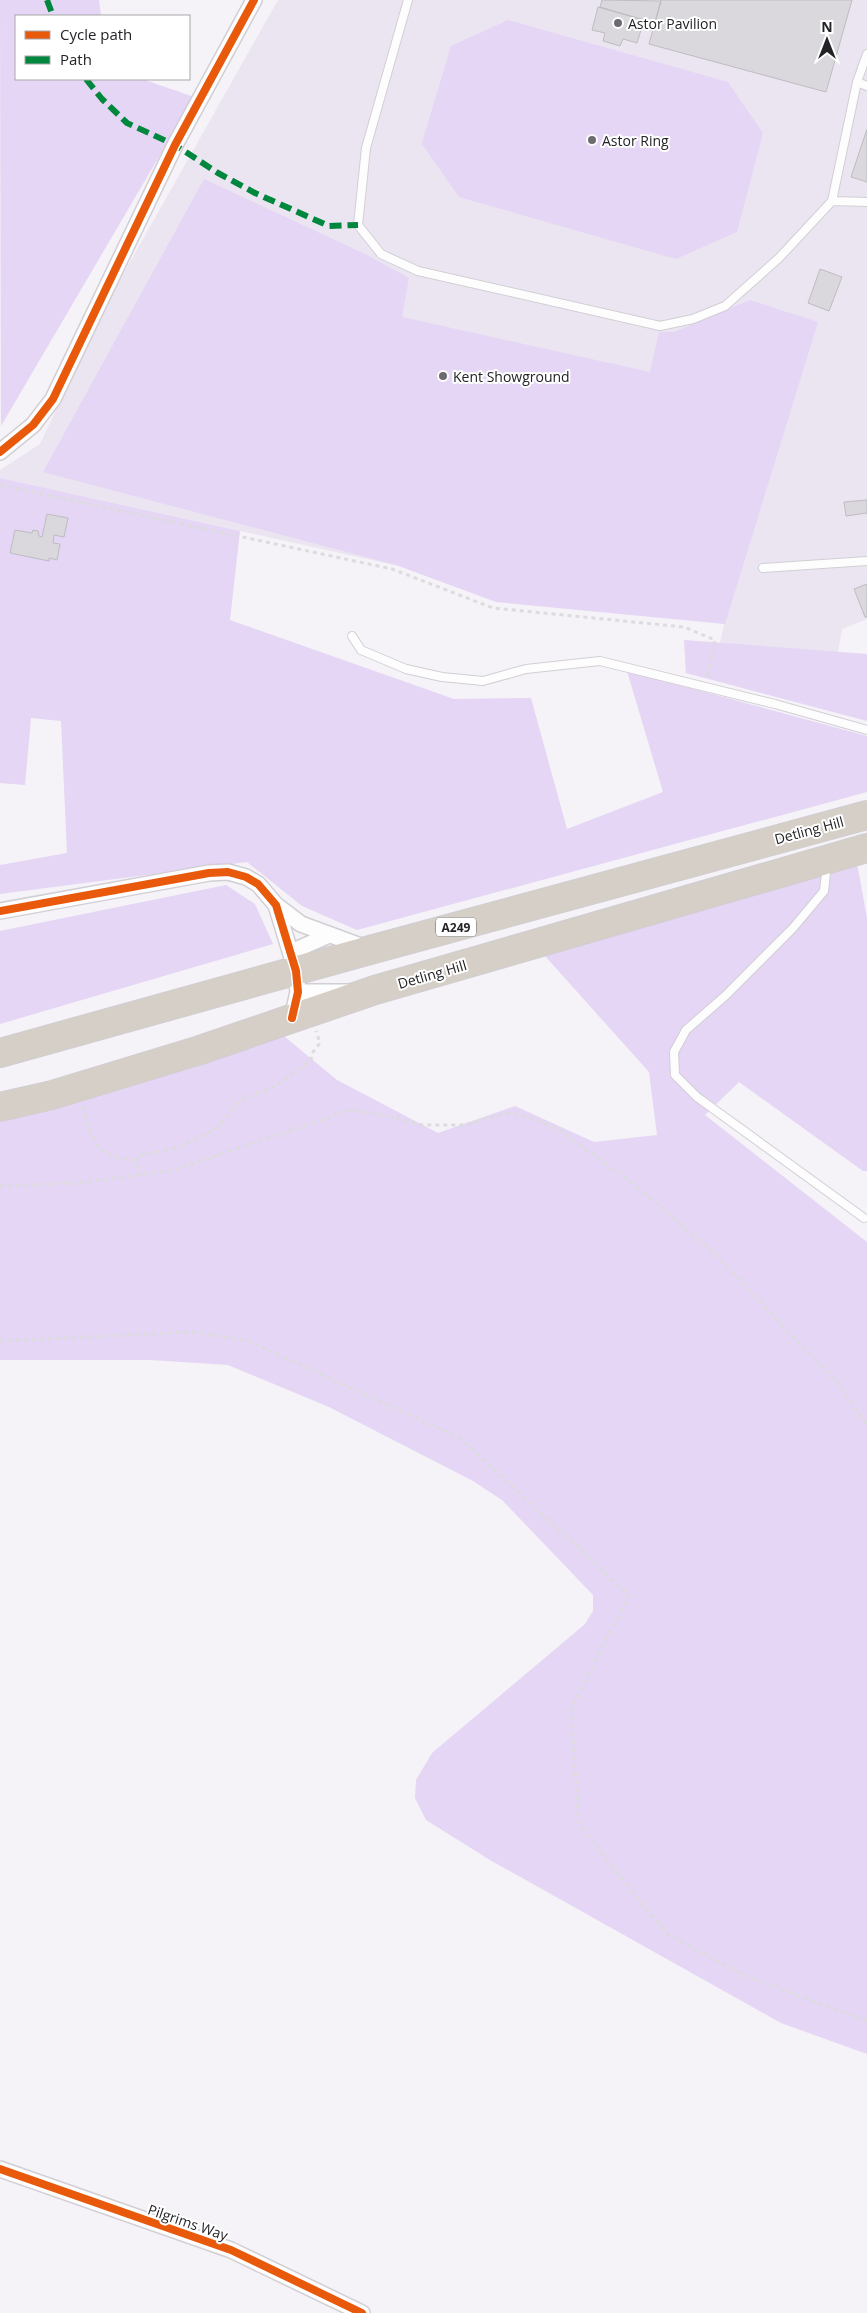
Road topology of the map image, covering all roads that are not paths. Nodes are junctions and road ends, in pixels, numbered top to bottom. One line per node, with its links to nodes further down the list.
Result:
1 (254, 0): 8 (street)
2 (408, 0): 6 (lane)
3 (867, 54): 4 (lane)
4 (857, 82): 5 (lane); 6 (lane)
5 (867, 86)
6 (832, 201): 7 (lane)
7 (867, 202)
8 (0, 452)
9 (867, 561): 10 (lane)
10 (763, 568)
11 (352, 636): 12 (lane)
12 (867, 730)
13 (867, 815): 19 (highway, Detling Hill / A249)
14 (867, 848): 15 (highway, Detling Hill / A249)
15 (827, 860): 20 (highway, Detling Hill / A249); 23 (lane)
16 (276, 905): 17 (street); 18 (street); 20 (street)
17 (0, 911)
18 (327, 936): 19 (street); 20 (street)
19 (370, 950): 20 (highway, Detling Hill / A249)
20 (298, 989): 21 (highway, Detling Hill / A249); 22 (highway, Detling Hill / A249)
21 (0, 1053)
22 (0, 1107)
23 (864, 1218)
24 (0, 2169): 25 (street, Pilgrims Way)
25 (362, 2313)

